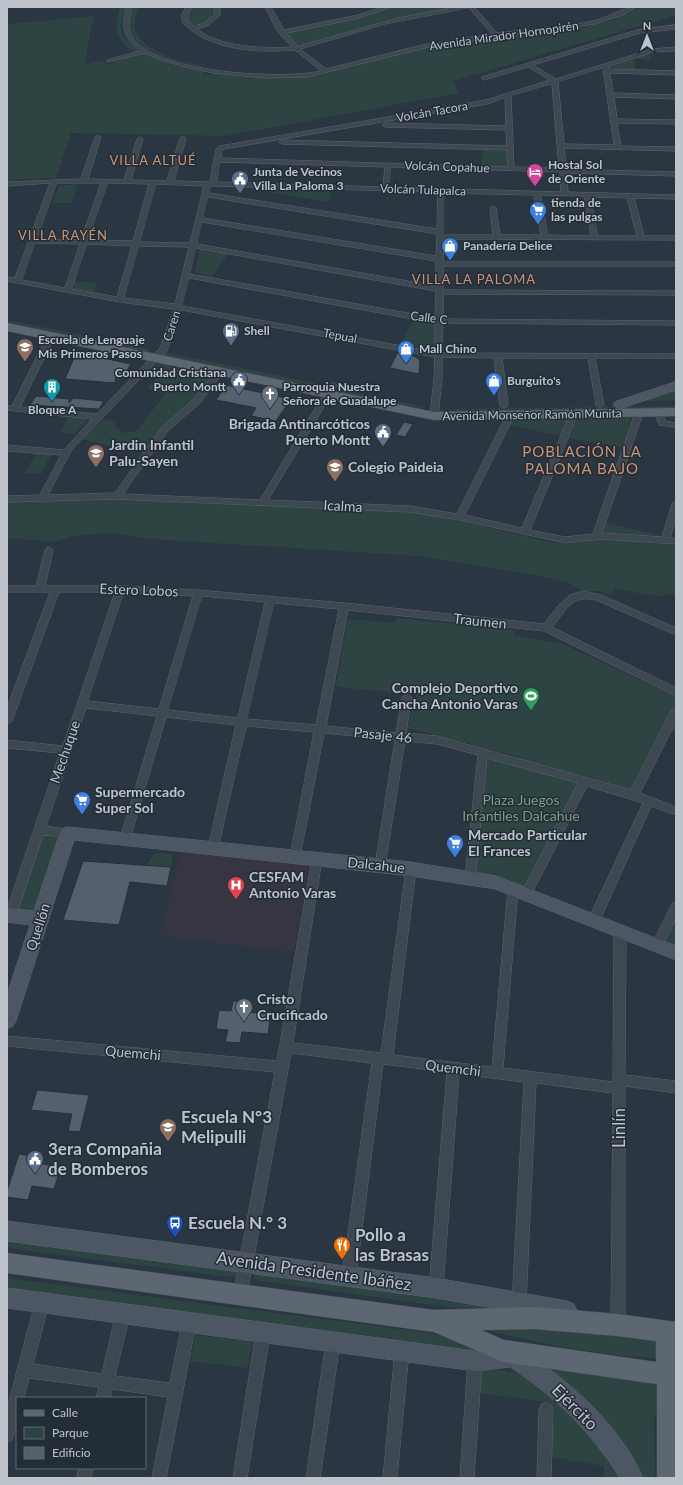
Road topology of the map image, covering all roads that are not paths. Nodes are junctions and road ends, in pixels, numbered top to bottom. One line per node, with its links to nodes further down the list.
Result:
1 (129, 7): 15 (street, Avenida Mirador Hornopirén)
2 (189, 7): 10 (street)
3 (216, 7): 10 (street)
4 (268, 7): 11 (street)
5 (389, 7): 11 (street)
6 (467, 7): 13 (street)
7 (472, 7): 12 (street)
8 (634, 7): 12 (street, Avenida Mirador Hornopirén)
9 (676, 27): 17 (street)
10 (193, 28): 13 (street)
11 (282, 32): 13 (street)
12 (495, 34): 19 (street, Avenida Mirador Hornopirén)
13 (296, 48): 19 (street)
14 (676, 49): 18 (street, Volcán Tacora)
15 (146, 51): 16 (street); 19 (street, Avenida Mirador Hornopirén)
16 (109, 62)
17 (529, 65): 21 (street); 22 (street)
18 (607, 68): 20 (street); 22 (street, Volcán Tacora); 23 (street)
19 (325, 71)
20 (676, 72)
21 (484, 78)
22 (555, 81): 24 (street, Volcán Tacora); 38 (street)
23 (612, 95): 25 (street); 27 (street)
24 (508, 96): 26 (street, Volcán Tacora); 31 (street)
25 (676, 97)
26 (414, 115): 29 (street, Volcán Tacora); 30 (street)
27 (615, 121): 28 (street); 40 (street)
28 (676, 122)
29 (363, 124): 30 (street); 32 (street, Volcán Tacora)
30 (422, 126): 31 (street)
31 (510, 128): 39 (street)
32 (312, 132): 36 (street, Volcán Tacora); 37 (street)
33 (98, 137): 48 (street)
34 (182, 138): 52 (street)
35 (140, 139): 50 (street)
36 (260, 141): 37 (street); 42 (street, Volcán Tacora)
37 (321, 143): 39 (street)
38 (561, 146): 40 (street); 45 (street)
39 (510, 148): 44 (street)
40 (618, 148): 41 (street)
41 (676, 149)
42 (218, 160): 43 (street, Volcán Copahue); 54 (street, Volcán Tacora)
43 (388, 165): 44 (street, Volcán Copahue); 55 (street)
44 (511, 169): 45 (street, Volcán Copahue)
45 (563, 171): 46 (street, Volcán Copahue); 59 (street)
46 (676, 174)
47 (54, 180): 48 (street, Volcán Tulapalca); 53 (street, Volcán Tulapalca); 71 (street)
48 (84, 181): 49 (street, Volcán Tulapalca)
49 (105, 181): 50 (street, Volcán Tulapalca); 72 (street)
50 (127, 182): 51 (street, Volcán Tulapalca)
51 (153, 183): 52 (street, Volcán Tulapalca); 73 (street)
52 (170, 183): 54 (street, Volcán Tulapalca)
53 (7, 184)
54 (210, 184): 55 (street, Volcán Tulapalca); 58 (street, Caren)
55 (386, 189): 56 (street, Volcán Tulapalca)
56 (441, 191): 57 (street, Volcán Tulapalca); 65 (street)
57 (537, 193): 59 (street, Volcán Tulapalca); 67 (street)
58 (205, 194): 64 (street, Caren); 65 (street)
59 (565, 194): 60 (street, Volcán Tulapalca)
60 (587, 194): 61 (street, Volcán Tulapalca); 68 (street)
61 (630, 196): 62 (street, Volcán Tulapalca); 69 (street)
62 (676, 197)
63 (493, 208): 66 (street)
64 (199, 219): 74 (street, Caren); 75 (street)
65 (440, 235): 66 (street); 75 (street)
66 (497, 238): 67 (street)
67 (545, 238): 68 (street)
68 (595, 238): 69 (street)
69 (641, 238): 70 (street)
70 (676, 238)
71 (33, 241): 72 (street); 79 (street)
72 (85, 242): 73 (street); 80 (street)
73 (136, 244): 74 (street); 83 (street)
74 (193, 245): 77 (street, Caren); 81 (street)
75 (439, 262): 76 (street); 81 (street)
76 (676, 264)
77 (186, 275): 84 (street, Caren); 86 (street, Calle C)
78 (7, 278): 79 (street, Tepual)
79 (18, 281): 80 (street, Tepual)
80 (68, 290): 83 (street, Tepual)
81 (439, 291): 82 (street); 86 (street)
82 (676, 293)
83 (120, 300): 84 (street, Tepual)
84 (178, 307): 90 (street, Caren); 91 (street, Tepual)
85 (7, 318): 90 (main road, Avenida Monseñor Ramón Munita)
86 (438, 320): 87 (street, Calle C); 91 (street)
87 (676, 323)
88 (7, 327): 89 (main road, Avenida Monseñor Ramón Munita)
89 (51, 336): 90 (main road, Avenida Monseñor Ramón Munita); 101 (street)
90 (160, 353): 95 (main road, Avenida Monseñor Ramón Munita); 97 (main road, Avenida Monseñor Ramón Munita); 108 (street, Caren)
91 (438, 355): 92 (street, Tepual); 102 (street)
92 (498, 355): 93 (street, Tepual); 103 (street)
93 (591, 356): 94 (street, Tepual); 99 (street)
94 (676, 356)
95 (220, 371): 97 (main road, Avenida Monseñor Ramón Munita); 112 (street)
96 (676, 386): 100 (street, Avenida Monseñor Ramón Munita)
97 (331, 389): 102 (main road, Avenida Monseñor Ramón Munita); 115 (street)
98 (676, 403): 100 (main road, Avenida Monseñor Ramón Munita)
99 (600, 405): 100 (main road, Avenida Monseñor Ramón Munita); 103 (main road, Avenida Monseñor Ramón Munita)
100 (619, 405)
101 (11, 408): 108 (street)
102 (435, 411): 103 (main road, Avenida Monseñor Ramón Munita)
103 (507, 411): 107 (main road, Avenida Monseñor Ramón Munita); 117 (street)
104 (658, 412): 105 (main road, Avenida Monseñor Ramón Munita); 106 (main road, Avenida Monseñor Ramón Munita); 109 (street)
105 (676, 412)
106 (639, 413): 107 (main road, Avenida Monseñor Ramón Munita); 119 (street)
107 (574, 414): 118 (street)
108 (98, 417): 111 (street, Caren)
109 (676, 425)
110 (7, 448): 111 (street)
111 (65, 453): 114 (street, Caren)
112 (117, 496): 114 (street, Icalma); 115 (street, Icalma)
113 (7, 499): 114 (street, Icalma)
114 (42, 499)
115 (263, 502): 117 (street, Icalma)
116 (676, 504): 120 (street)
117 (460, 517): 118 (street, Icalma)
118 (525, 532): 119 (street, Icalma)
119 (596, 537): 120 (street, Icalma)
120 (665, 540): 121 (street, Icalma)
121 (676, 541)
122 (49, 550): 125 (street)
123 (56, 588): 125 (street, Estero Lobos); 126 (street, Estero Lobos); 137 (street)
124 (7, 589): 125 (street, Estero Lobos)
125 (40, 589)
126 (121, 589): 127 (street, Estero Lobos); 134 (street, Mechuque)
127 (198, 593): 128 (street, Estero Lobos); 136 (street)
128 (270, 599): 129 (street, Traumen); 138 (street)
129 (344, 606): 130 (street, Traumen); 139 (street)
130 (546, 628): 131 (street); 132 (street, Traumen)
131 (676, 632)
132 (676, 692)
133 (407, 697): 140 (street)
134 (82, 704): 136 (street, Pasaje 46); 142 (street, Mechuque)
135 (676, 711): 145 (street)
136 (162, 713): 138 (street, Pasaje 46); 150 (street)
137 (7, 721)
138 (242, 722): 139 (street, Pasaje 46); 151 (street)
139 (321, 729): 140 (street, Pasaje 46); 152 (street)
140 (402, 736): 143 (street, Pasaje 46); 154 (street)
141 (7, 744): 142 (street)
142 (66, 750): 148 (street, Mechuque)
143 (483, 752): 144 (street, Pasaje 46); 156 (street)
144 (584, 781): 145 (street, Pasaje 46); 157 (street)
145 (634, 795): 146 (street, Pasaje 46)
146 (649, 800): 147 (street, Pasaje 46); 161 (street)
147 (676, 811)
148 (39, 830): 149 (street, Dalcahue); 159 (street, Mechuque)
149 (68, 833): 150 (street, Dalcahue); 160 (street, Quellón)
150 (125, 839): 151 (street, Dalcahue)
151 (213, 848): 152 (street, Dalcahue)
152 (295, 857): 153 (street, Dalcahue)
153 (317, 859): 154 (street, Dalcahue); 168 (street)
154 (380, 866): 155 (street, Dalcahue)
155 (411, 869): 156 (street, Dalcahue); 169 (street)
156 (470, 878): 157 (street, Dalcahue)
157 (520, 891): 161 (street, Dalcahue); 172 (street)
158 (675, 911): 163 (street)
159 (8, 916): 160 (street)
160 (40, 919): 165 (street, Quellón)
161 (594, 920): 162 (street, Dalcahue)
162 (620, 931): 163 (street, Dalcahue); 174 (street, Linlín)
163 (657, 945): 164 (street, Dalcahue)
164 (676, 953)
165 (12, 993): 166 (street, Quellón)
166 (7, 1021)
167 (7, 1041): 170 (street, Quemchi)
168 (286, 1047): 169 (street, Quemchi); 170 (street)
169 (382, 1059): 171 (street, Quemchi); 179 (street)
170 (282, 1067): 177 (street)
171 (453, 1068): 172 (street, Quemchi); 180 (street)
172 (497, 1073): 173 (street, Quemchi)
173 (530, 1077): 174 (street, Quemchi); 184 (street)
174 (619, 1084): 175 (street, Quemchi); 188 (street, Linlín)
175 (676, 1087)
176 (7, 1231): 177 (street, Avenida Presidente Ibáñez)
177 (246, 1261): 179 (street, Avenida Presidente Ibáñez); 181 (street)
178 (7, 1263): 181 (main road, Avenida Presidente Ibáñez)
179 (349, 1276): 180 (street, Avenida Presidente Ibáñez)
180 (436, 1288): 184 (street, Avenida Presidente Ibáñez)
181 (240, 1295): 186 (main road, Avenida Presidente Ibáñez)
182 (7, 1298): 183 (street, Avenida Presidente Ibáñez)
183 (42, 1303): 185 (street, Avenida Presidente Ibáñez); 195 (street)
184 (519, 1304): 188 (street, Avenida Presidente Ibáñez)
185 (123, 1314): 187 (street, Avenida Presidente Ibáñez); 197 (street)
186 (434, 1321): 188 (main road, Avenida Presidente Ibáñez); 193 (main road, Avenida Presidente Ibáñez)
187 (189, 1323): 189 (street, Avenida Presidente Ibáñez); 198 (street)
188 (618, 1325): 190 (main road, Avenida Presidente Ibáñez)
189 (263, 1333): 191 (street, Avenida Presidente Ibáñez); 205 (street)
190 (672, 1333): 196 (main road)
191 (332, 1342): 192 (street, Avenida Presidente Ibáñez); 206 (street)
192 (402, 1351): 194 (street, Avenida Presidente Ibáñez); 207 (street)
193 (515, 1354): 194 (street, Avenida Presidente Ibáñez); 196 (main road, Avenida Presidente Ibáñez); 210 (street, Ejército)
194 (475, 1361): 208 (street)
195 (24, 1370): 197 (street); 199 (street)
196 (672, 1376): 211 (main road)
197 (107, 1381): 198 (street); 200 (street)
198 (176, 1391): 204 (street)
199 (17, 1397)
200 (103, 1397)
201 (16, 1401): 203 (street)
202 (546, 1410): 209 (street)
203 (7, 1435)
204 (159, 1478)
205 (240, 1478)
206 (313, 1478)
207 (390, 1478)
208 (467, 1478)
209 (544, 1478)
210 (632, 1478)
211 (669, 1478)

